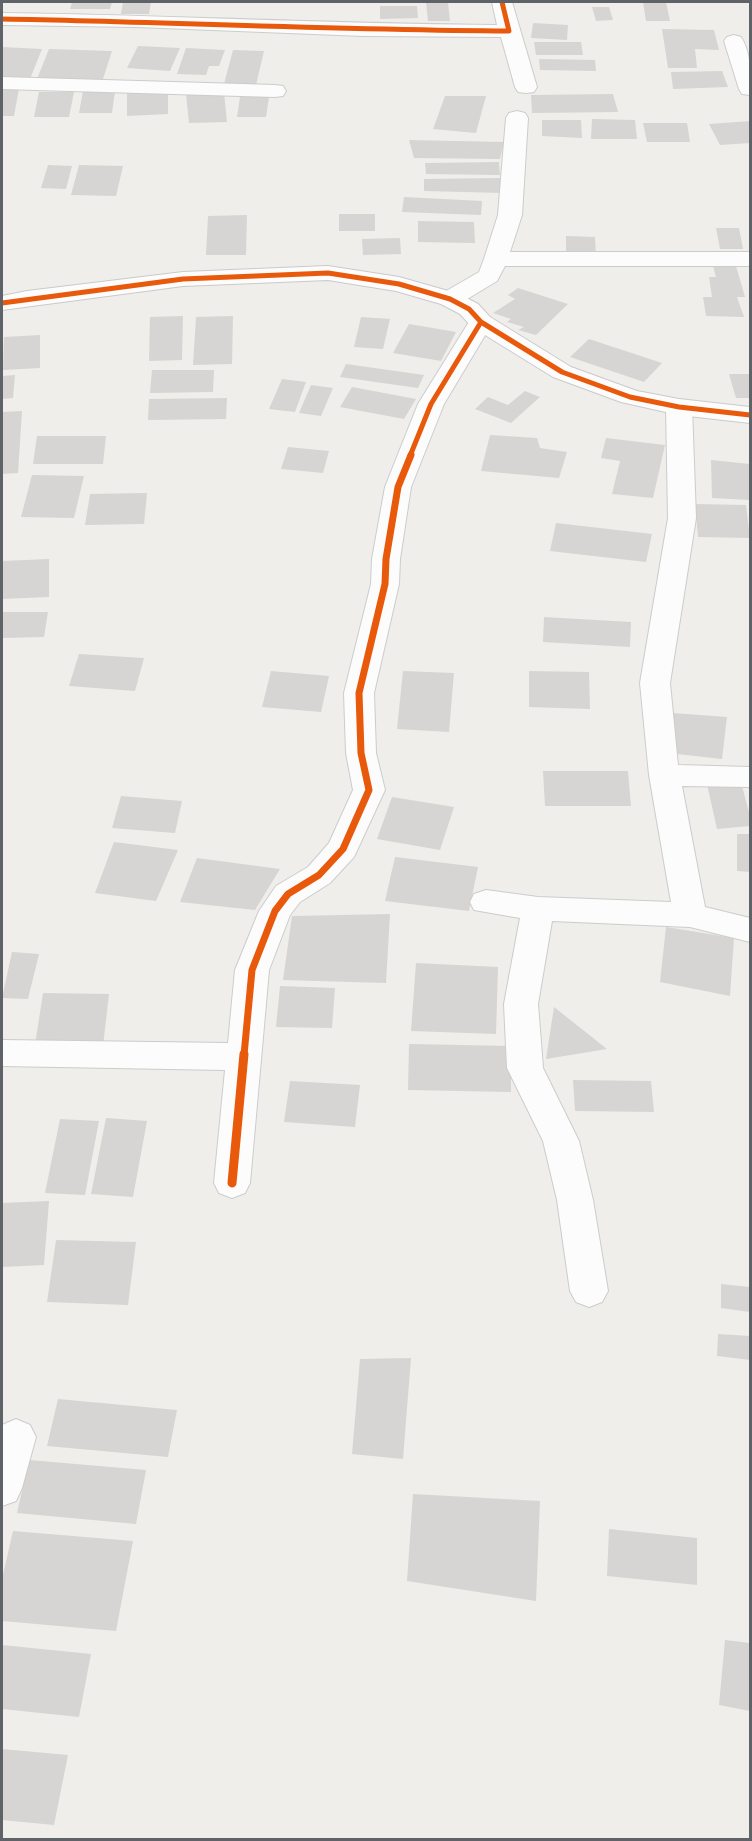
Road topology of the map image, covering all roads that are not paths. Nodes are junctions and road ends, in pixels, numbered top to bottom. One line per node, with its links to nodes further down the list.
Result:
1 (502, 2): 3 (street)
2 (2, 19): 3 (street)
3 (509, 32): 6 (street)
4 (734, 41): 7 (street)
5 (2, 82): 8 (street)
6 (526, 87)
7 (750, 89)
8 (274, 91)
9 (517, 118): 10 (street)
10 (496, 259): 11 (street); 12 (street)
11 (750, 259)
12 (450, 299): 13 (street); 14 (street)
13 (2, 303)
14 (481, 322): 15 (street); 24 (street)
15 (679, 407): 16 (street); 17 (street)
16 (750, 415)
17 (664, 775): 18 (street); 21 (street)
18 (750, 777)
19 (486, 902): 20 (street)
20 (538, 909): 21 (street); 26 (street)
21 (690, 915): 22 (street)
22 (750, 930)
23 (2, 1053): 24 (street)
24 (244, 1057): 25 (street)
25 (232, 1183)
26 (589, 1291)
27 (16, 1437): 28 (street)
28 (2, 1488)

